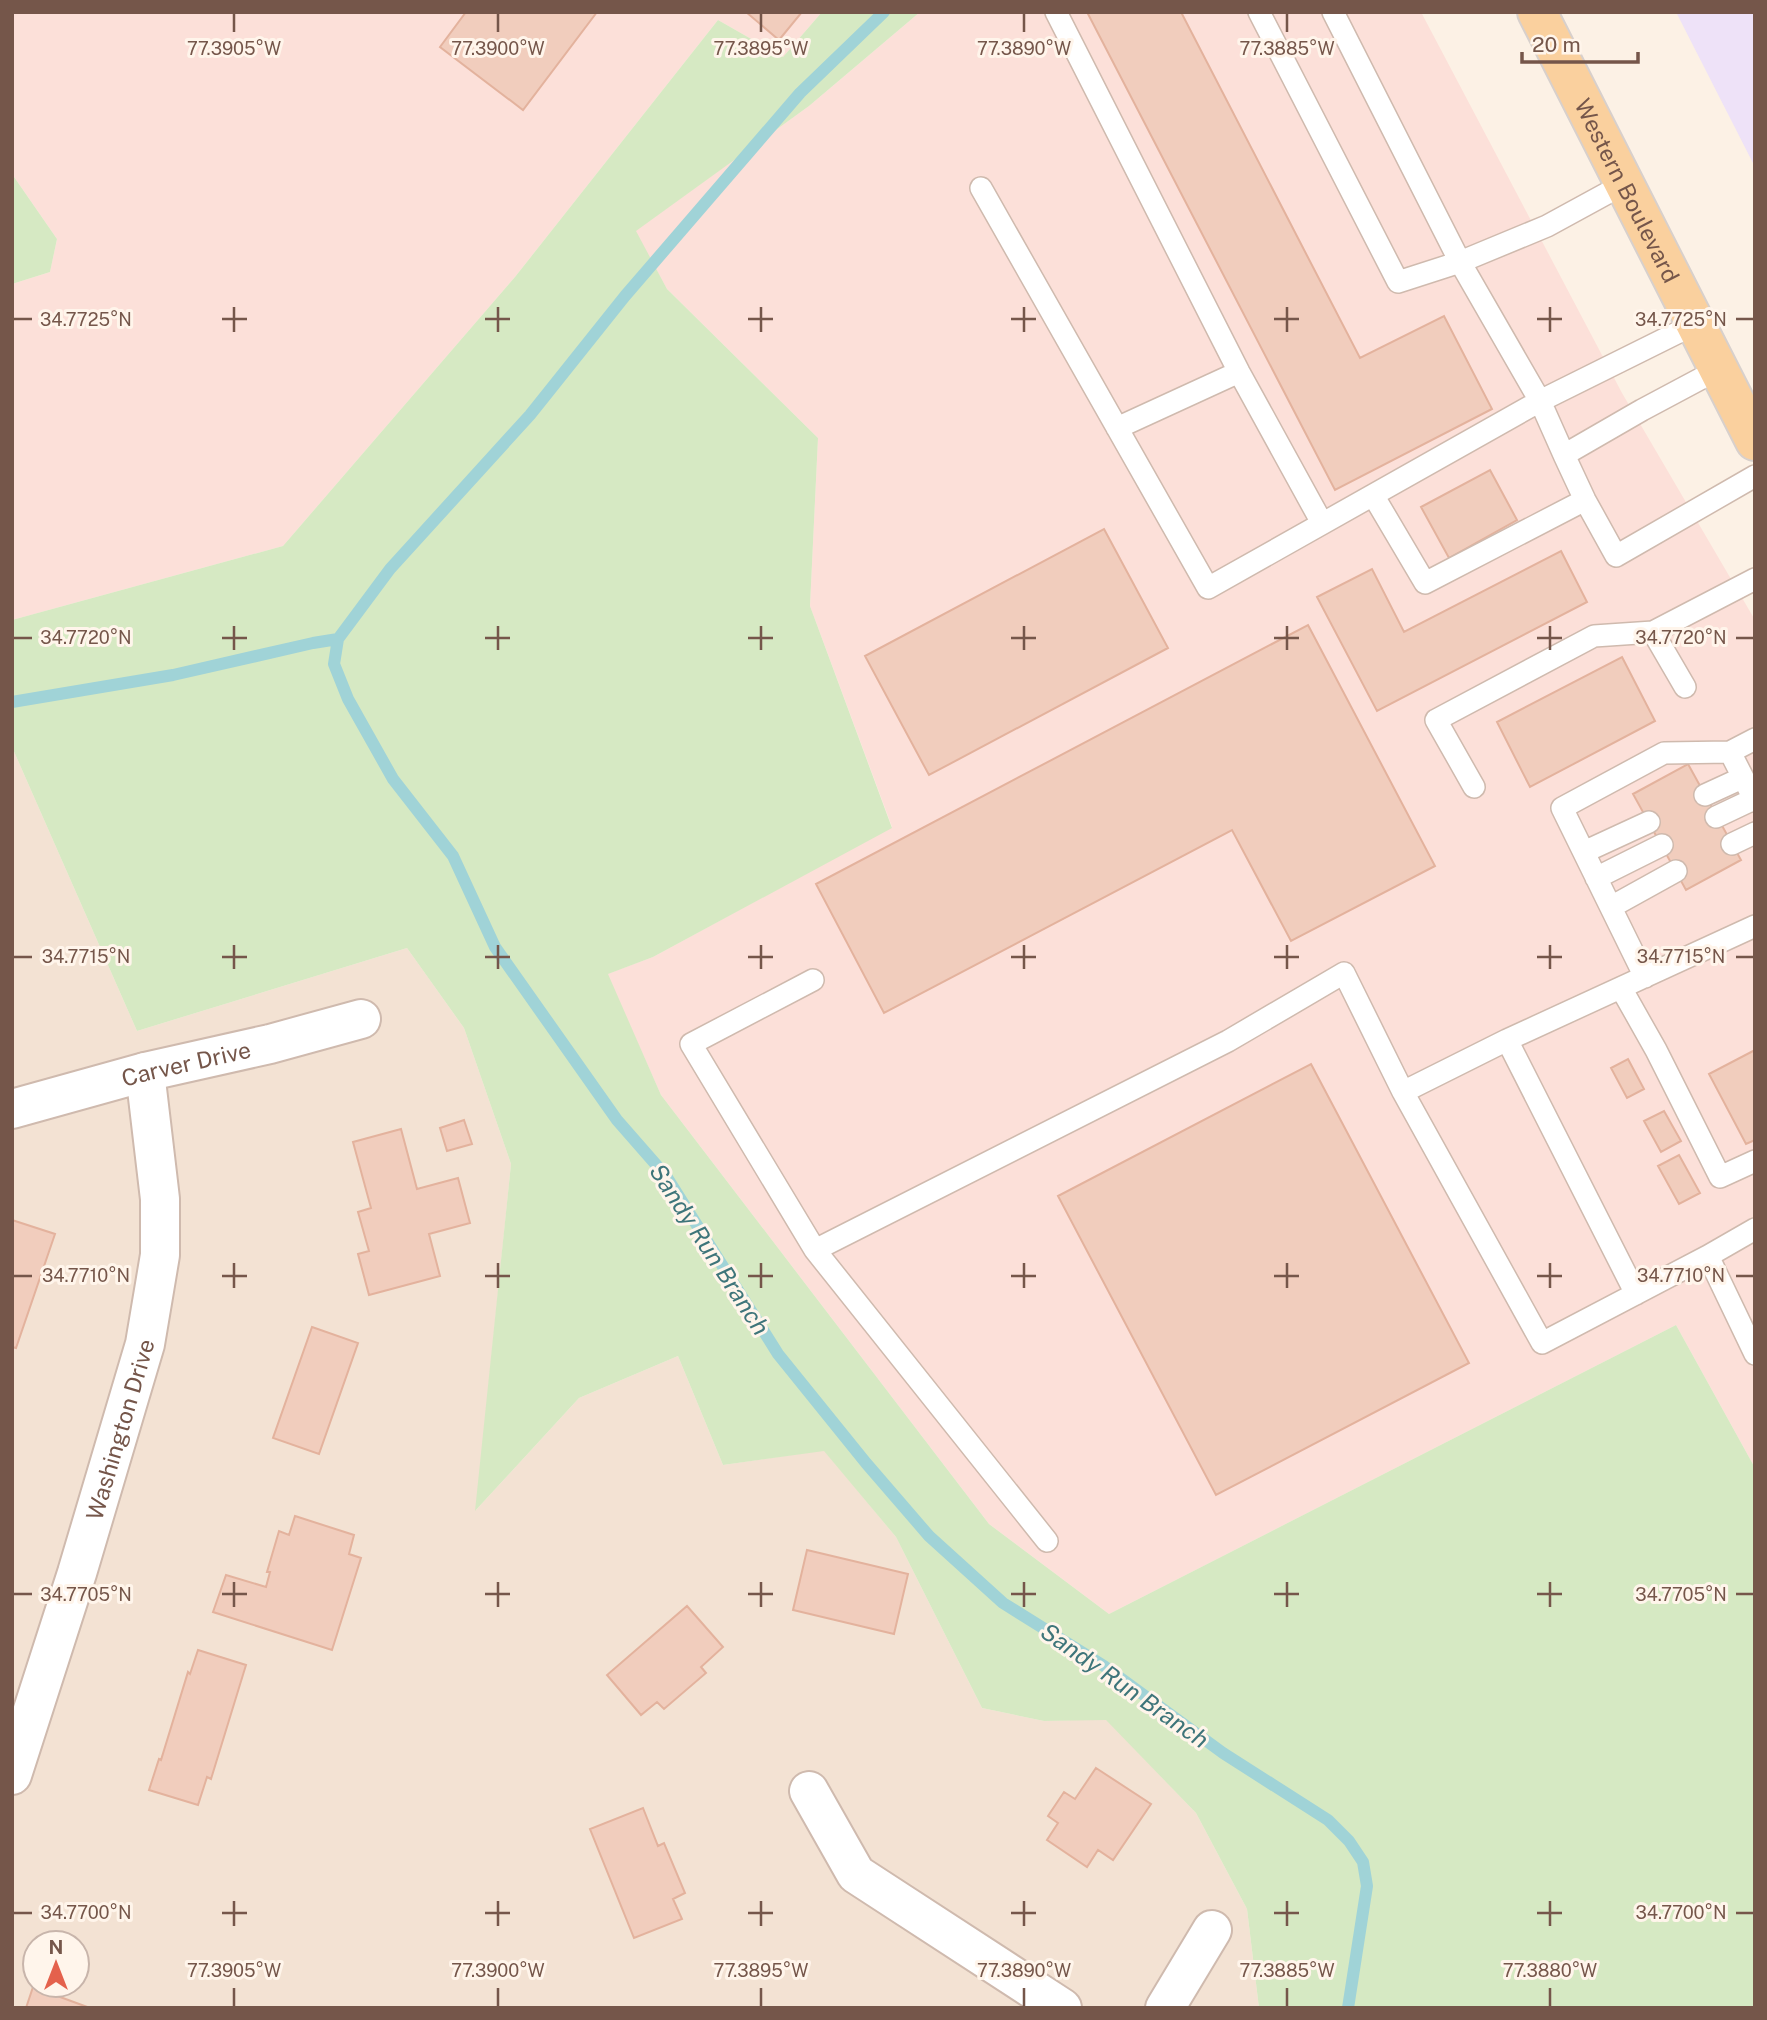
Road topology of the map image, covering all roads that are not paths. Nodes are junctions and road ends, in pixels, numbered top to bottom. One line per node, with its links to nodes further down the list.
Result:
1 (1056, 12): 10 (lane)
2 (1259, 12): 7 (lane)
3 (1333, 12): 7 (lane)
4 (1537, 12): 5 (main road, Western Boulevard)
5 (1624, 184): 7 (lane); 8 (main road, Western Boulevard)
6 (981, 188): 12 (lane)
7 (1460, 262): 11 (lane)
8 (1695, 324): 9 (main road, Western Boulevard); 11 (lane)
9 (1717, 370): 13 (main road, Western Boulevard); 14 (lane)
10 (1239, 372): 12 (lane); 18 (lane)
11 (1540, 401): 14 (lane); 16 (lane)
12 (1117, 428): 18 (lane)
13 (1755, 442)
14 (1564, 455): 17 (lane)
15 (1755, 476): 17 (lane)
16 (1373, 495): 17 (lane); 18 (lane)
17 (1585, 500)
18 (1322, 523)
19 (1755, 579): 20 (lane)
20 (1653, 632): 21 (lane); 25 (lane)
21 (1685, 687)
22 (1755, 739): 23 (lane)
23 (1730, 752): 24 (lane); 33 (lane)
24 (1742, 778): 26 (lane); 27 (lane)
25 (1474, 787)
26 (1705, 795)
27 (1754, 800): 28 (lane)
28 (1716, 817)
29 (1649, 822): 33 (lane)
30 (1755, 833): 31 (lane)
31 (1732, 844)
32 (1662, 845): 35 (lane)
33 (1584, 852): 35 (lane)
34 (1676, 871): 36 (lane)
35 (1597, 878): 36 (lane)
36 (1611, 906): 38 (lane)
37 (1755, 926): 38 (lane)
38 (1645, 977): 40 (lane)
39 (813, 980): 48 (lane)
40 (1621, 988): 42 (lane); 46 (lane)
41 (361, 1019): 43 (street, Carver Drive)
42 (1507, 1040): 44 (lane); 50 (lane)
43 (145, 1072): 45 (street, Carver Drive); 53 (street, Washington Drive)
44 (1403, 1092): 48 (lane); 50 (lane)
45 (12, 1109)
46 (1755, 1161)
47 (1755, 1228): 49 (lane)
48 (815, 1250): 52 (lane)
49 (1708, 1256): 50 (lane); 51 (lane)
50 (1636, 1294)
51 (1755, 1354)
52 (1047, 1541)
53 (12, 1775)
54 (809, 1791): 56 (street)
55 (1212, 1930): 57 (street)
56 (1062, 2008)
57 (1165, 2008)

